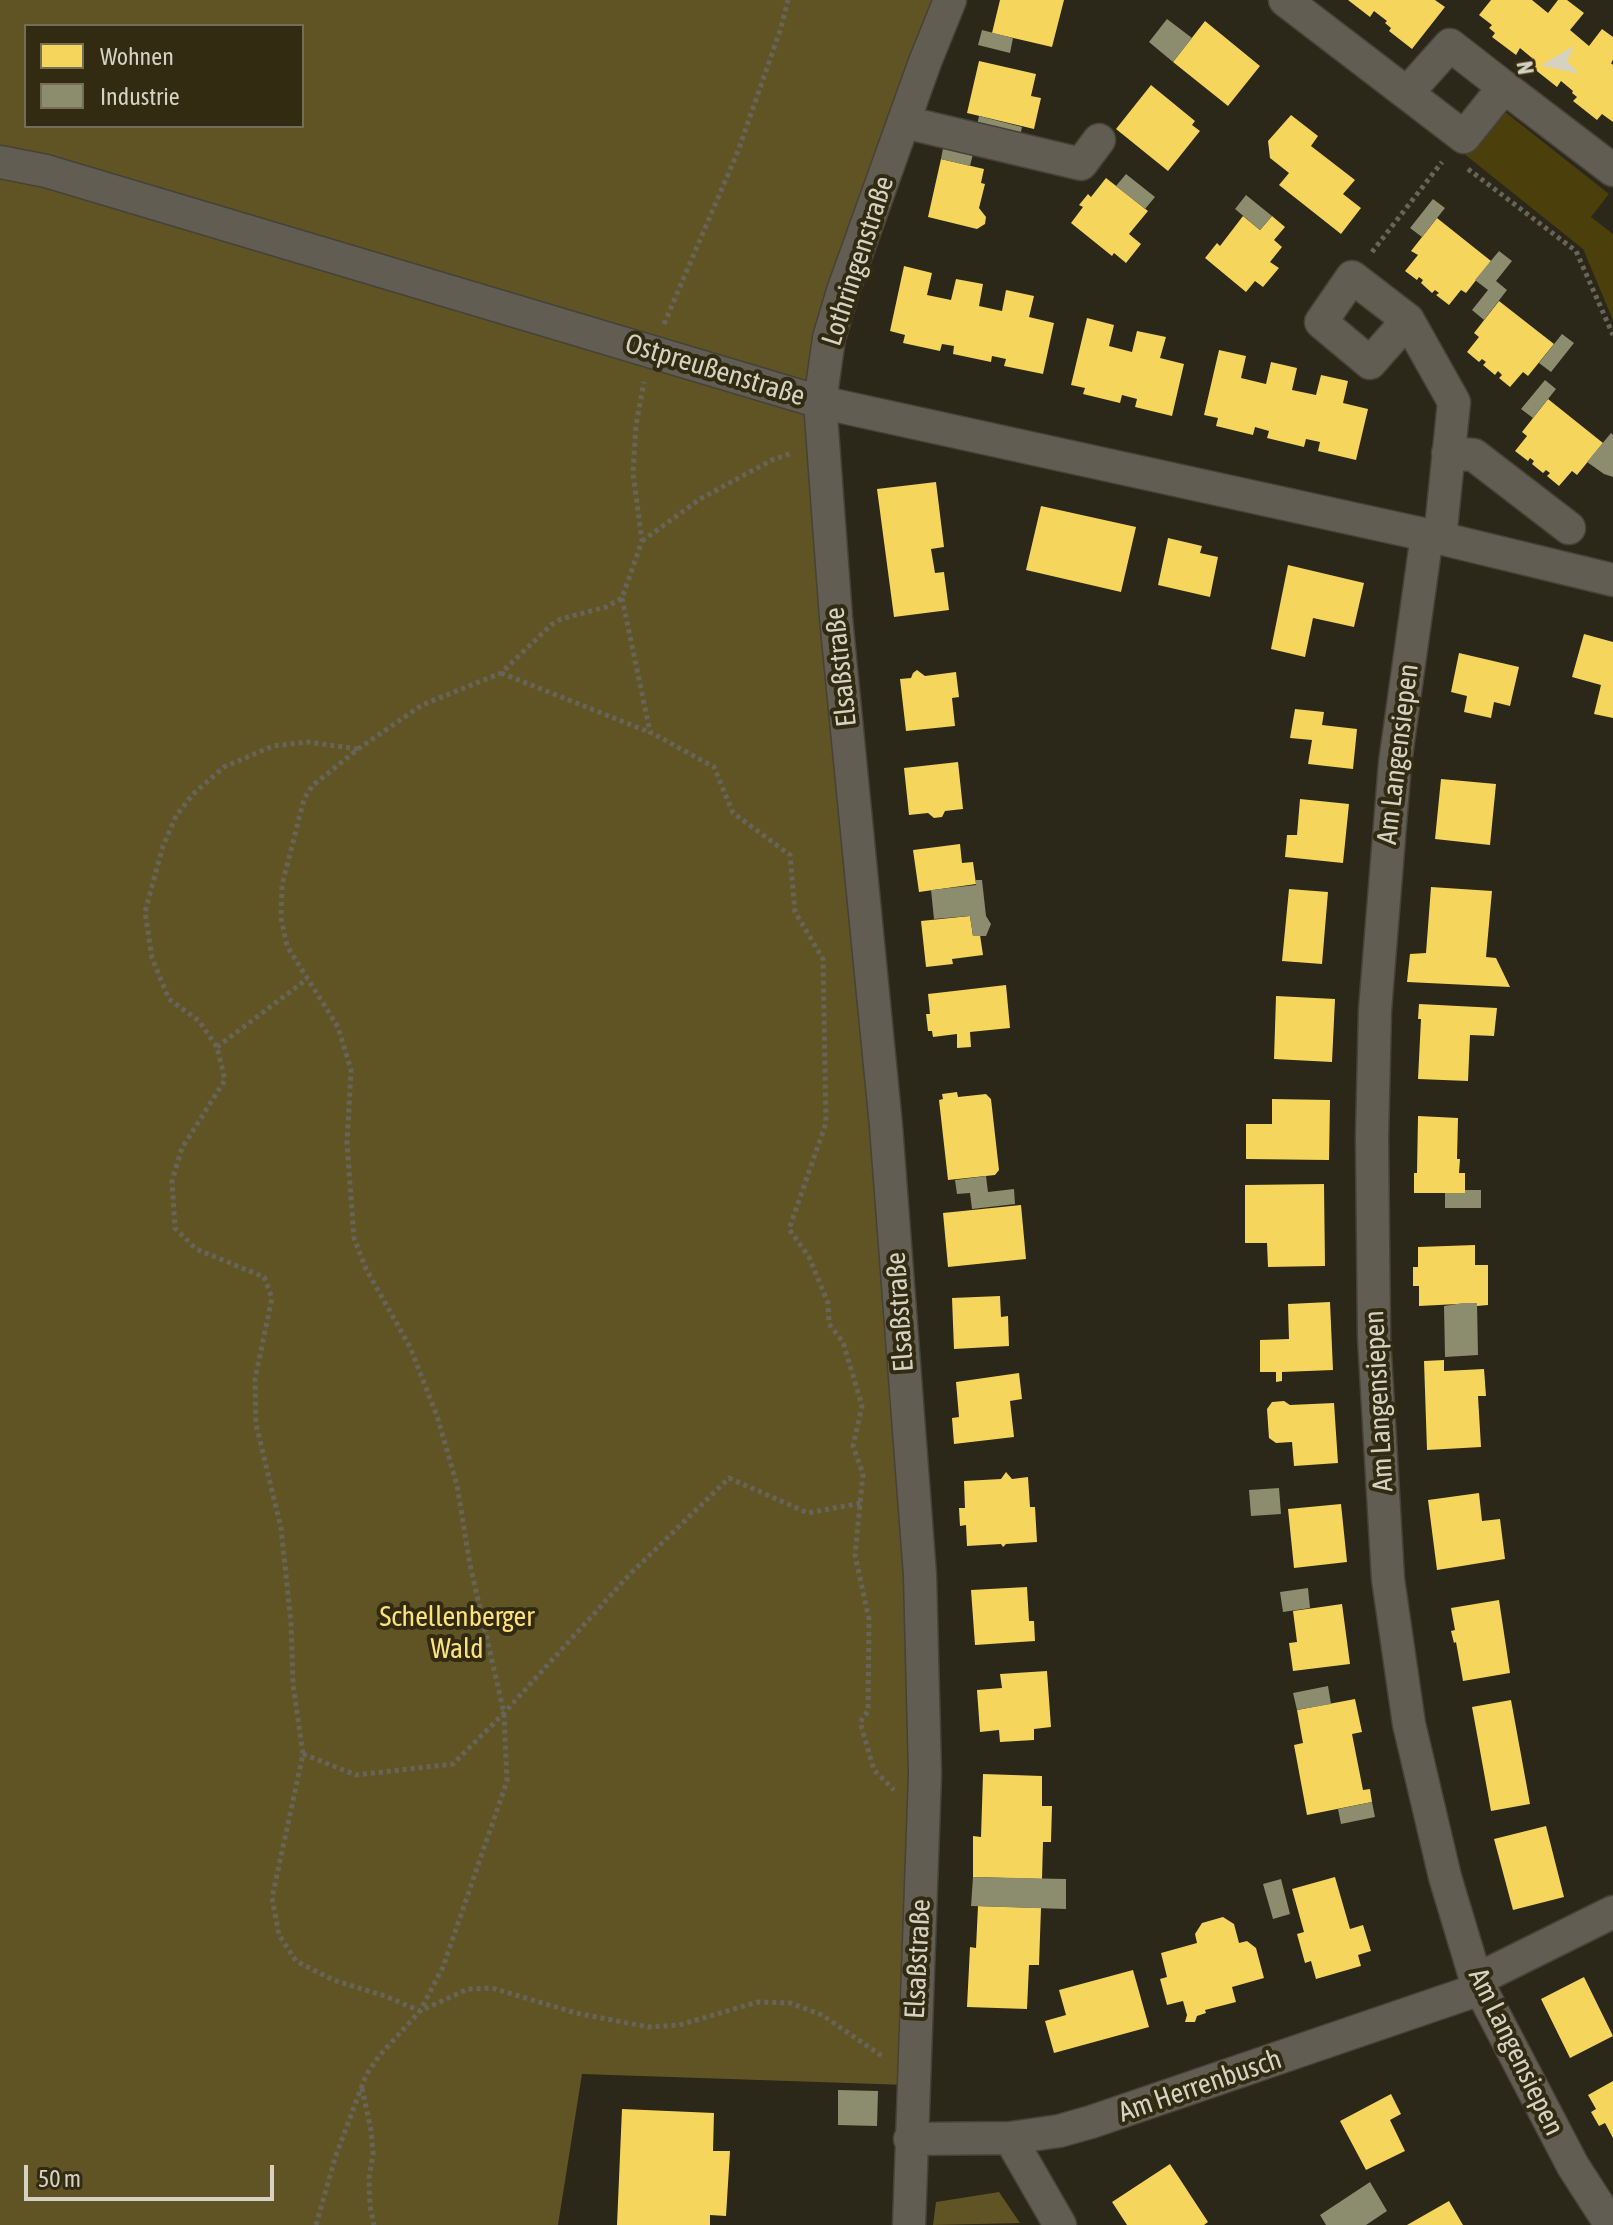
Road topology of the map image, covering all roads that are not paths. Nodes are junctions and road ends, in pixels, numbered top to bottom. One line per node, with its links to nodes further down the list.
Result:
1 (950, 0): 5 (street, Lothringenstraße)
2 (1285, 0): 4 (street)
3 (1504, 87): 4 (street); 4 (street); 8 (street)
4 (1407, 93)
5 (904, 122): 6 (street); 10 (street, Lothringenstraße)
6 (1099, 140)
7 (0, 162): 10 (street, Ostpreußenstraße)
8 (1613, 170)
9 (1408, 320): 11 (street)
10 (820, 402): 13 (street, Ostpreußenstraße); 18 (street, Elsaßstraße)
11 (1448, 453): 12 (street); 13 (street)
12 (1569, 528)
13 (1433, 536): 14 (street, Ostpreußenstraße); 16 (street, Am Langensiepen)
14 (1613, 580)
15 (1613, 1912): 16 (street, Am Herrenbusch)
16 (1478, 1984): 17 (street, Am Herrenbusch); 21 (street, Am Langensiepen)
17 (1010, 2138): 18 (street, Am Herrenbusch); 20 (street)
18 (910, 2139): 19 (street, Elsaßstraße)
19 (909, 2225)
20 (1060, 2225)
21 (1611, 2225)

